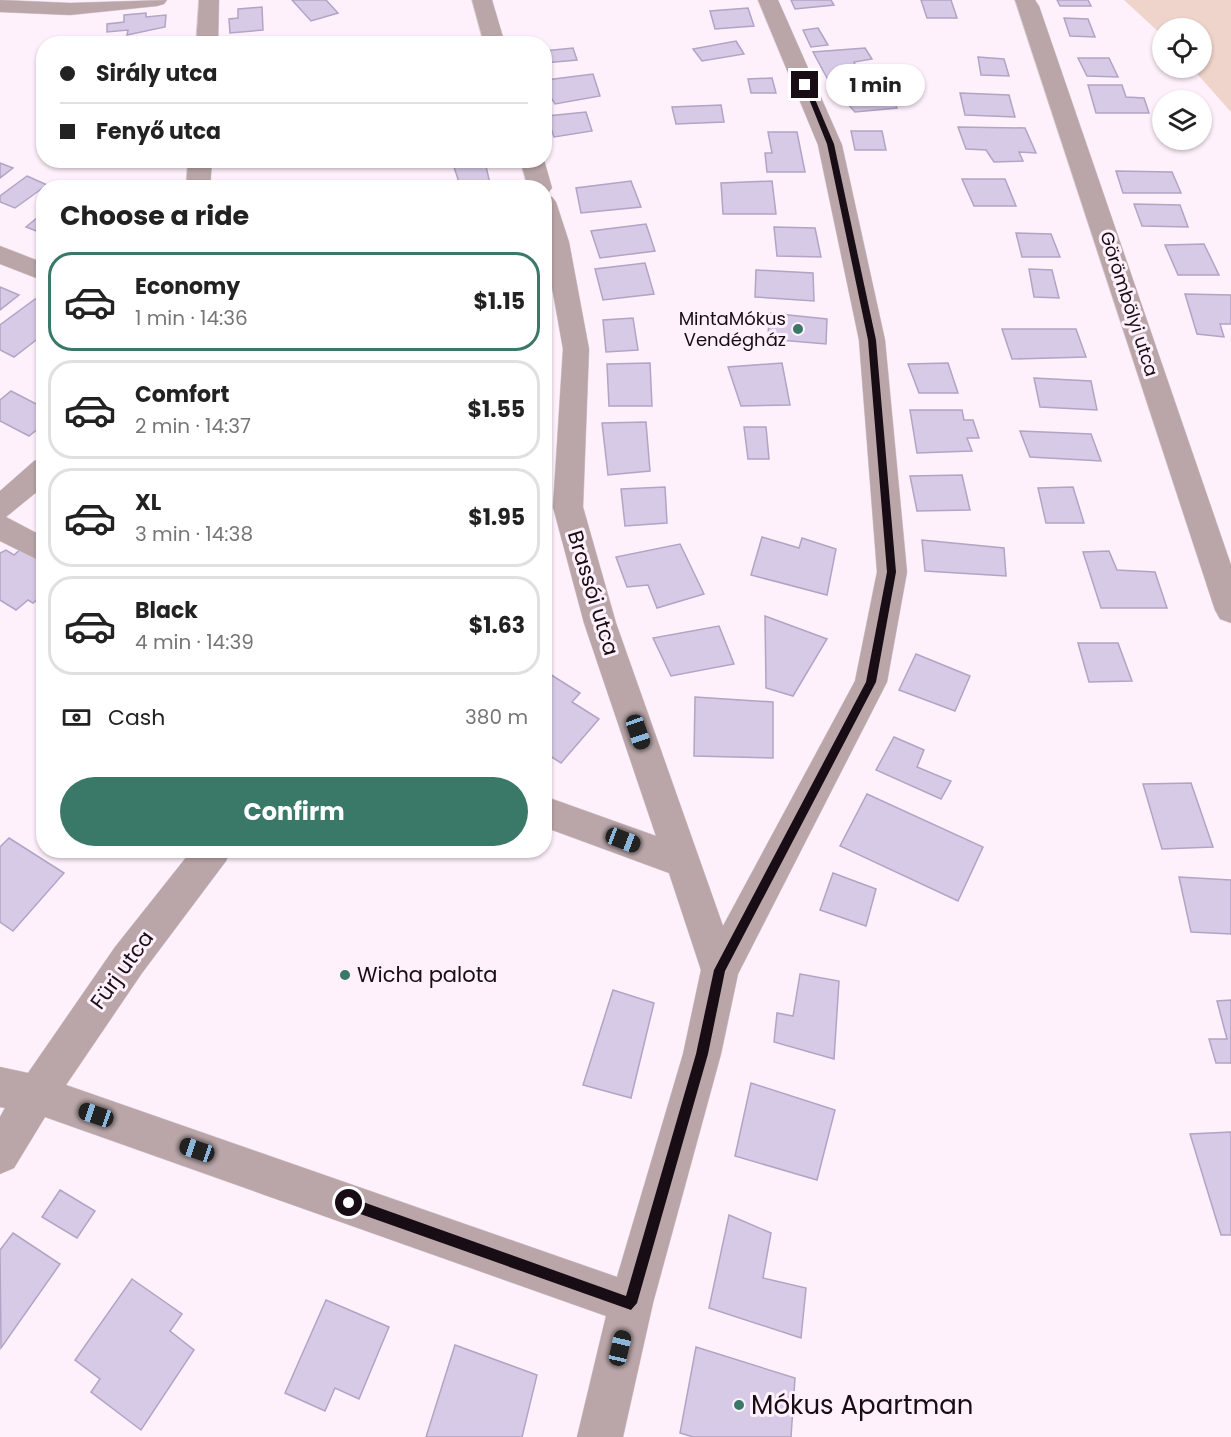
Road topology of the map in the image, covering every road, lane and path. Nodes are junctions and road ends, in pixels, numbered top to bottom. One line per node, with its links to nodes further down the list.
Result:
1 (157, 0): 6 (street)
2 (209, 0): 7 (street)
3 (482, 0): 8 (street)
4 (768, 0): 21 (street)
5 (1025, 0): 17 (street, Görömbölyi utca)
6 (0, 6)
7 (207, 36)
8 (493, 36)
9 (552, 227): 13 (street, Brassói utca)
10 (0, 254): 11 (street)
11 (36, 270)
12 (36, 476): 14 (street)
13 (556, 502): 20 (street, Brassói utca)
14 (0, 508)
15 (0, 527): 16 (street)
16 (36, 547)
17 (1231, 608)
18 (552, 814): 20 (street)
19 (208, 858): 22 (street, Fürj utca)
20 (682, 862): 21 (street, Brassói utca)
21 (720, 970): 24 (street)
22 (18, 1090): 23 (street, Fürj utca); 24 (street)
23 (0, 1154)
24 (631, 1303): 25 (street)
25 (600, 1437)

